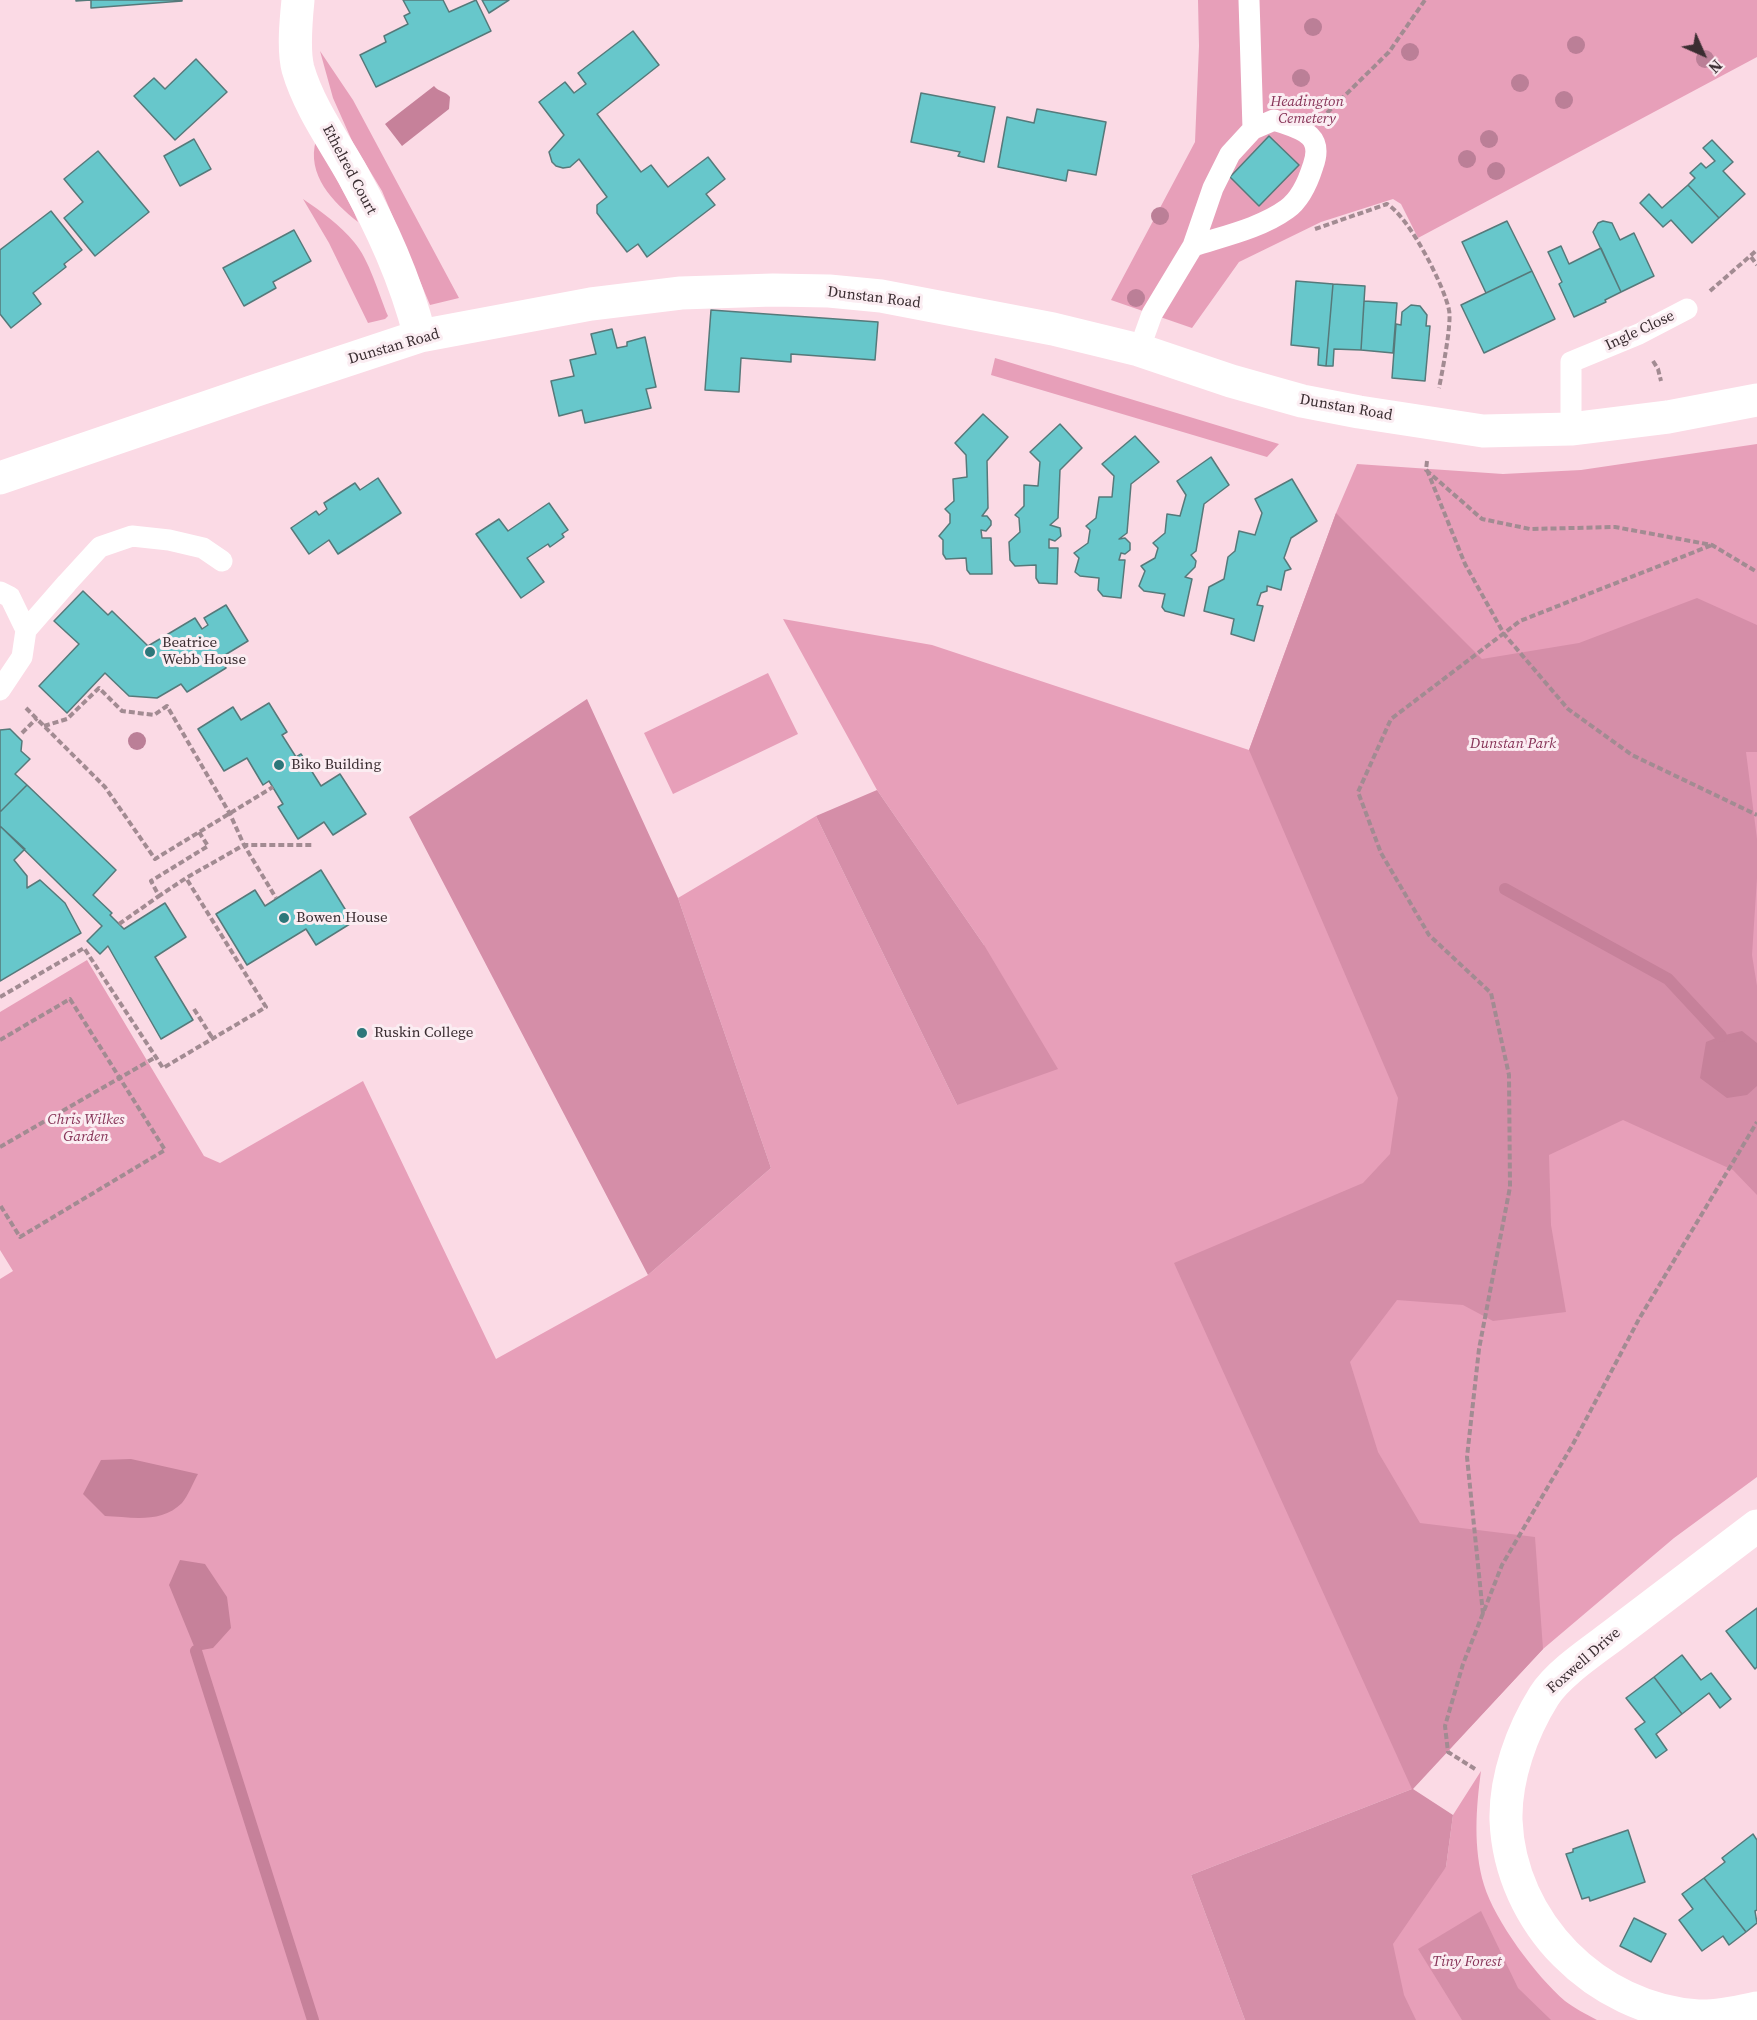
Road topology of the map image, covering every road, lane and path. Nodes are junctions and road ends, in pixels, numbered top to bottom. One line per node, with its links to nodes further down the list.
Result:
1 (298, 0): 12 (street, Ethelred Court)
2 (1249, 0): 4 (lane)
3 (1425, 0): 5 (path)
4 (1253, 129): 5 (lane); 7 (lane)
5 (1307, 132): 7 (lane)
6 (1313, 230): 14 (path)
7 (1193, 246): 13 (lane)
8 (1757, 250): 9 (path, Ingle Close)
9 (1751, 257): 10 (path); 11 (path, Ingle Close)
10 (1757, 265)
11 (1687, 309): 17 (lane, Ingle Close)
12 (420, 336): 13 (street, Dunstan Road); 19 (street, Dunstan Road)
13 (1139, 350): 16 (street, Dunstan Road)
14 (1442, 375)
15 (1757, 400): 17 (street, Dunstan Road)
16 (1431, 423): 17 (street, Dunstan Road); 18 (path)
17 (1571, 429)
18 (1426, 470): 20 (path); 25 (path)
19 (0, 478)
20 (1712, 545): 22 (path); 25 (path)
21 (222, 561): 24 (lane)
22 (1757, 572)
23 (0, 592): 24 (lane)
24 (26, 630): 26 (lane)
25 (1504, 634): 32 (path); 50 (path)
26 (2, 688): 27 (path)
27 (37, 718): 28 (path); 29 (path)
28 (44, 726): 31 (path); 33 (path)
29 (22, 733)
30 (273, 787): 31 (path)
31 (230, 814): 33 (path); 34 (path)
32 (1757, 815)
33 (199, 832): 37 (path)
34 (244, 845): 35 (path); 36 (path); 38 (path)
35 (314, 845)
36 (186, 878): 37 (path); 42 (path)
37 (159, 896): 39 (path)
38 (276, 898)
39 (119, 924)
40 (0, 997): 44 (path)
41 (194, 1009): 42 (path)
42 (213, 1039): 44 (path)
43 (0, 1040): 45 (path)
44 (156, 1057): 45 (path)
45 (120, 1076): 47 (path); 48 (path)
46 (1757, 1122): 50 (path)
47 (0, 1147)
48 (0, 1205)
49 (1757, 1526): 51 (street, Foxwell Drive)
50 (1483, 1614): 51 (path)
51 (1509, 1791): 52 (street, Foxwell Drive)
52 (1757, 2008)

